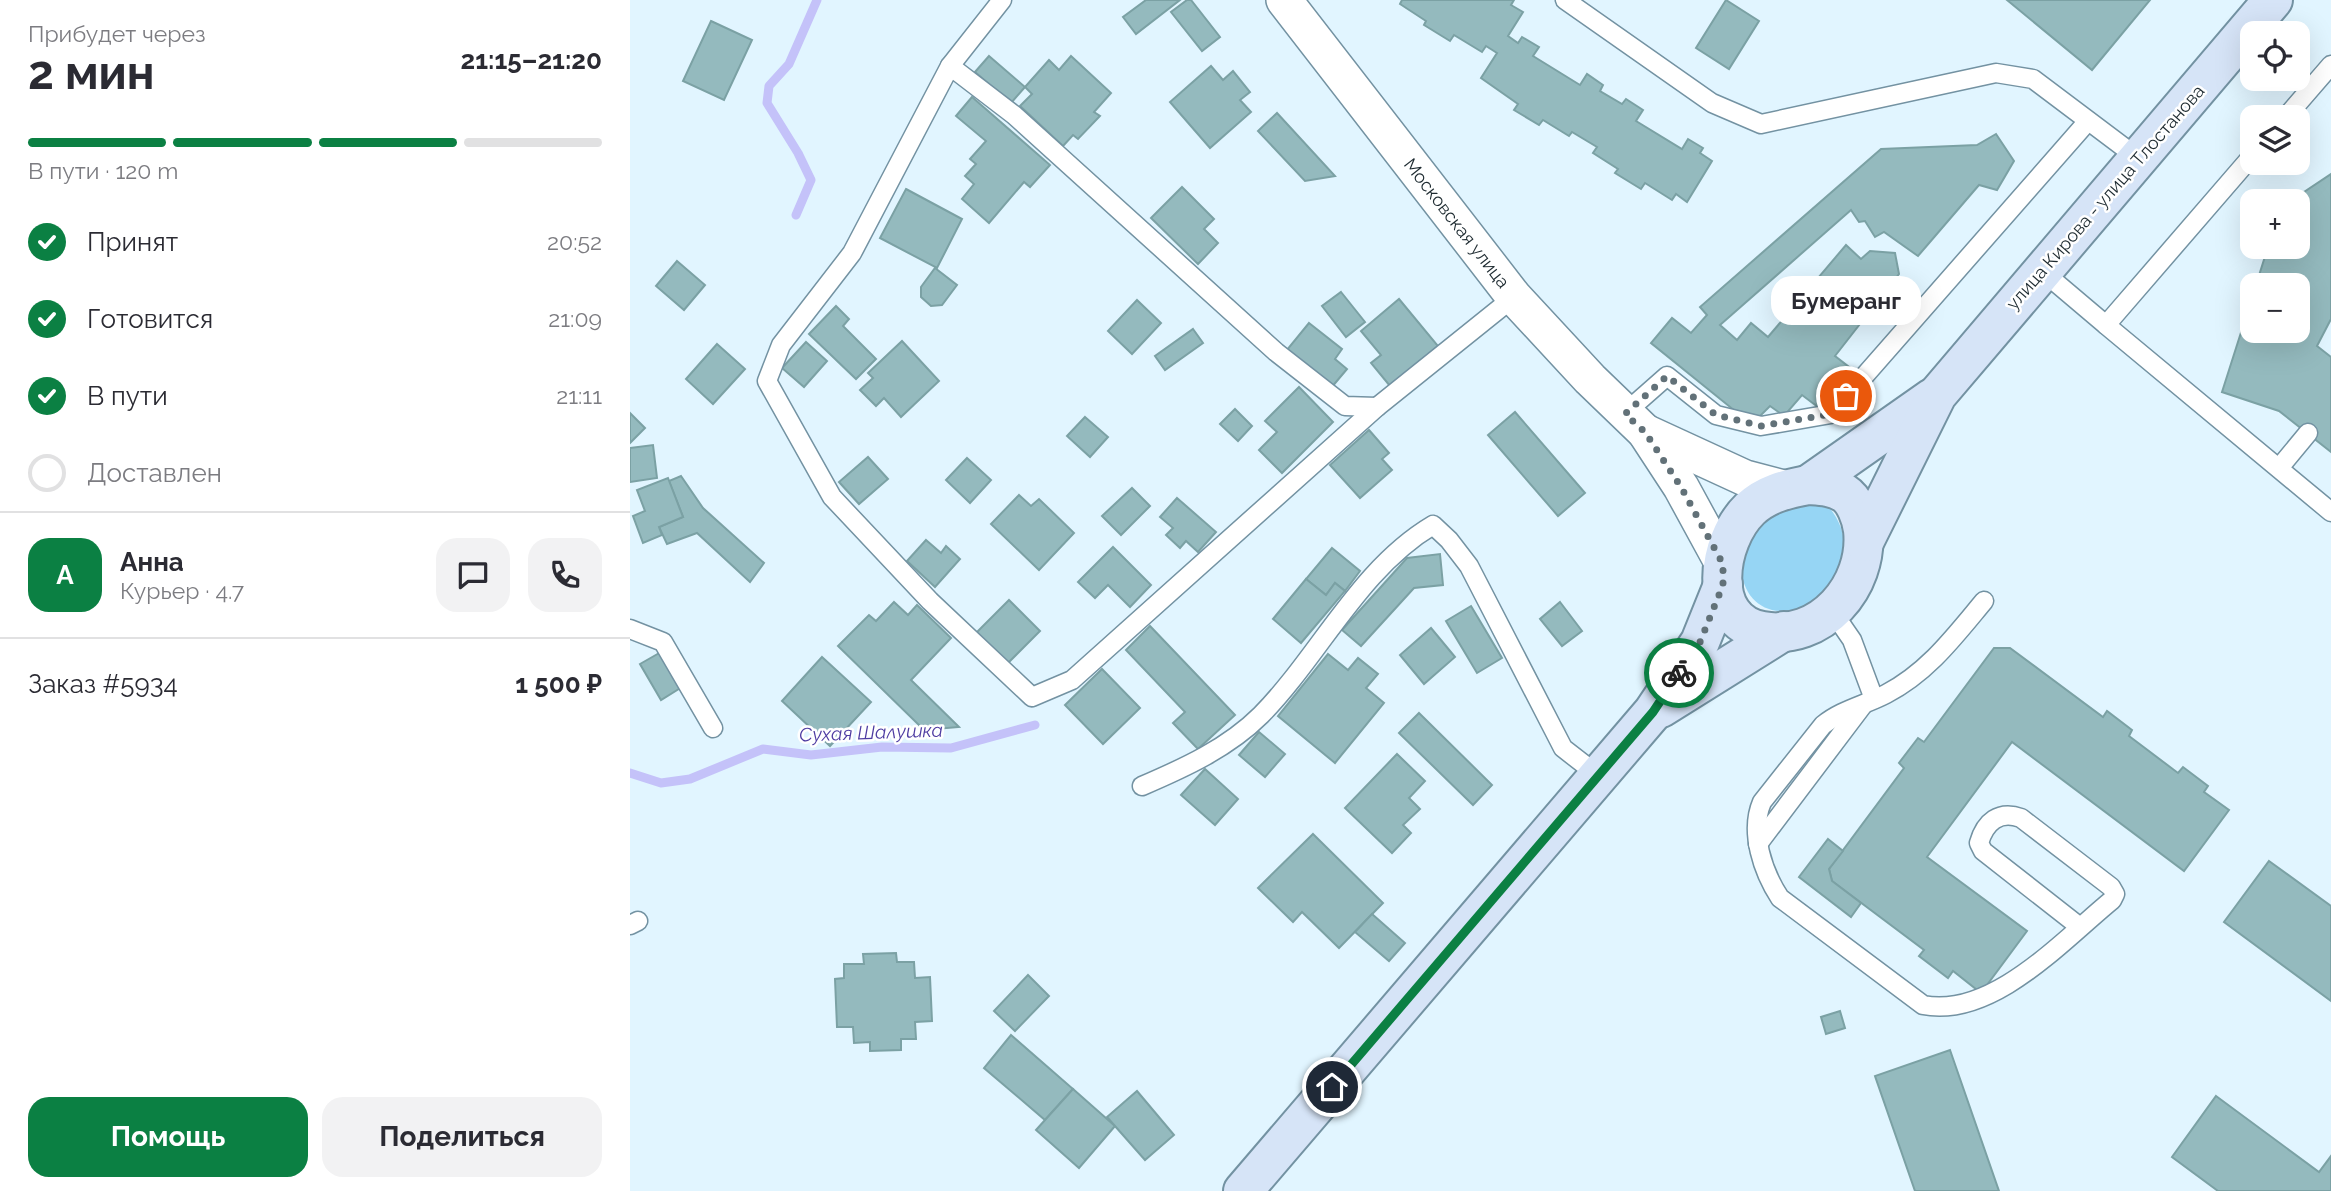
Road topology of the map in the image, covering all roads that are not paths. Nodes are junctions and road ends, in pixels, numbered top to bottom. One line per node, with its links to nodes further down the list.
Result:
1 (1002, 0): 6 (lane)
2 (1284, 0): 12 (street, Московская улица)
3 (1565, 0): 8 (lane)
4 (2273, 0): 9 (main road, улица Кирова - улица Тлостанова)
5 (2331, 65): 7 (lane)
6 (950, 66): 15 (lane); 15 (lane)
7 (2296, 105)
8 (2088, 121): 9 (lane); 16 (lane)
9 (2138, 158): 11 (main road, улица Кирова - улица Тлостанова)
10 (2240, 170): 13 (lane)
11 (2041, 270): 13 (lane); 14 (main road, улица Кирова - улица Тлостанова)
12 (1514, 296): 15 (lane); 16 (street, Московская улица)
13 (2106, 325): 18 (lane)
14 (1937, 395): 19 (main road); 21 (main road)
15 (1377, 407)
16 (1635, 423): 19 (street); 22 (street)
17 (2308, 433): 18 (lane)
18 (2279, 468): 20 (lane)
19 (1798, 487): 21 (main road); 22 (main road)
20 (2331, 512)
21 (1864, 542): 24 (main road)
22 (1723, 574): 26 (main road); 28 (main road)
23 (1984, 601): 27 (lane)
24 (1832, 611): 26 (main road); 27 (lane)
25 (630, 629): 29 (lane)
26 (1784, 631): 28 (main road)
27 (1868, 702): 32 (lane)
28 (1653, 712): 30 (main road)
29 (713, 728)
30 (1599, 776): 31 (lane); 33 (main road)
31 (1142, 786)
32 (2080, 926): 32 (lane)
33 (1243, 1191)

